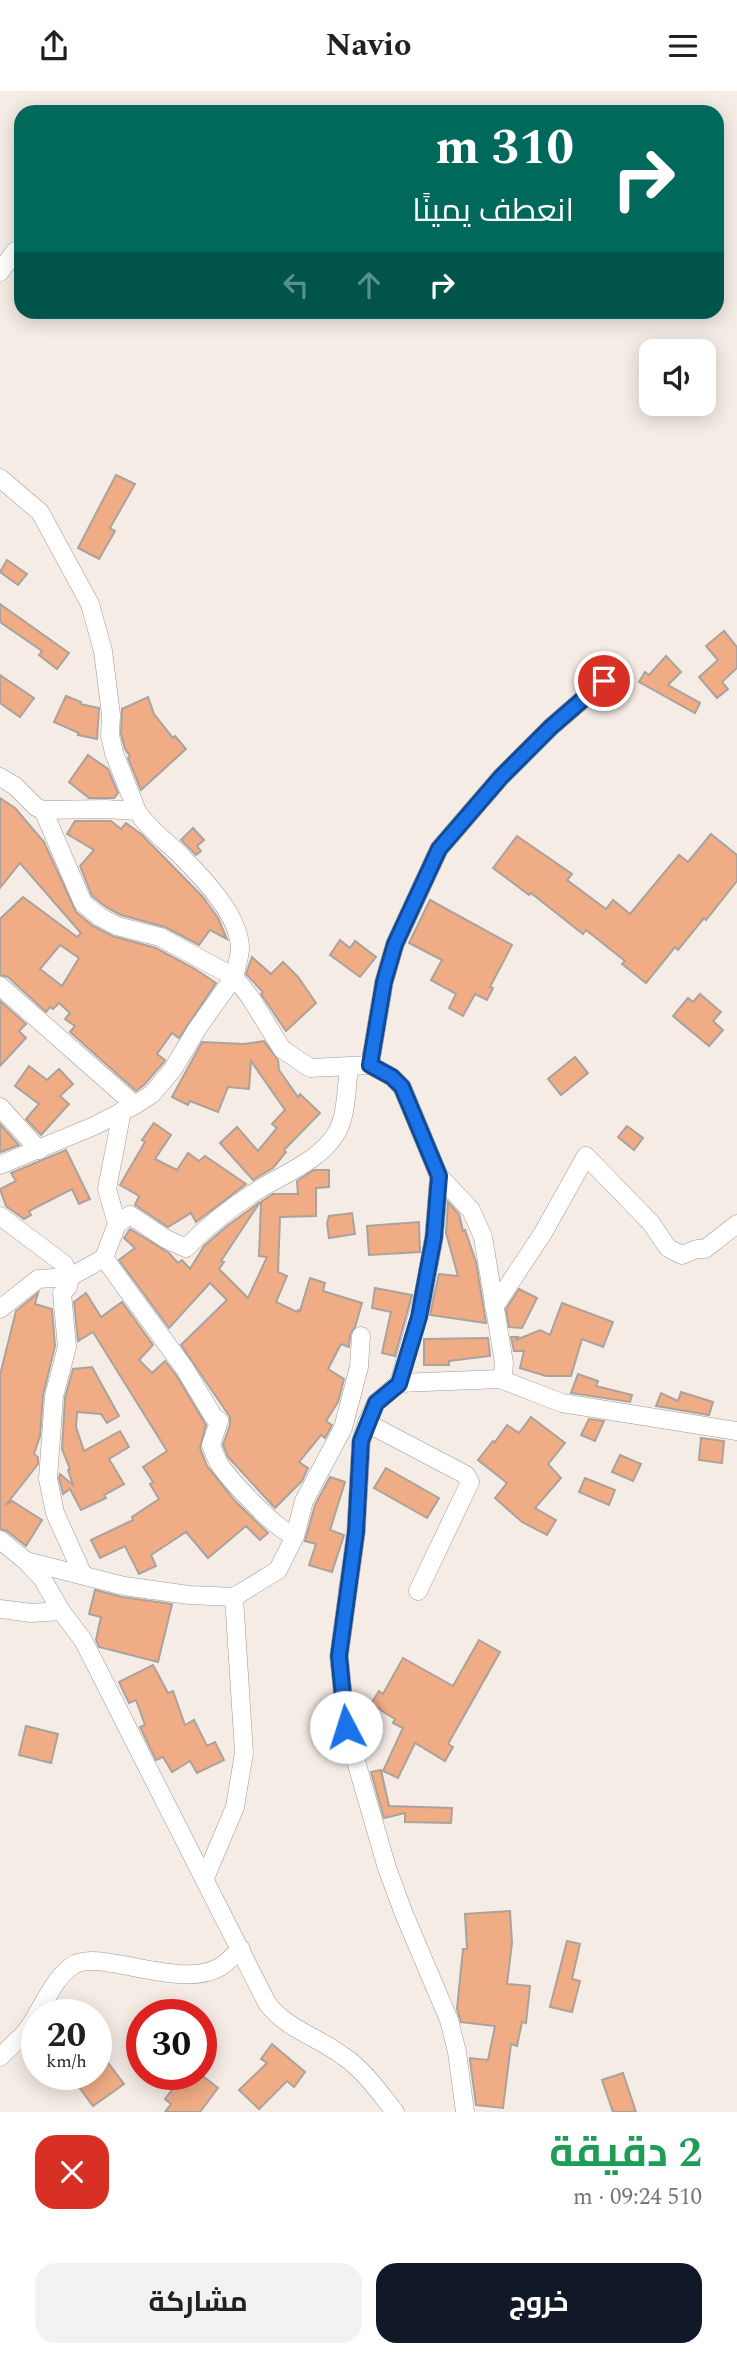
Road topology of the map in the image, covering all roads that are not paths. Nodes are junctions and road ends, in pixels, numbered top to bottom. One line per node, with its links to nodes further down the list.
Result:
1 (14, 252): 2 (street)
2 (0, 272)
3 (0, 478): 7 (street)
4 (604, 681): 10 (street)
5 (0, 777): 6 (street)
6 (43, 810): 7 (street); 8 (street)
7 (136, 811): 8 (street)
8 (234, 977): 11 (street); 13 (street)
9 (0, 986): 13 (street)
10 (370, 1065): 11 (street); 16 (street)
11 (349, 1068): 18 (street)
12 (0, 1107): 14 (street)
13 (129, 1108): 14 (street); 18 (street)
14 (39, 1150): 15 (street)
15 (0, 1165)
16 (439, 1176): 22 (street); 26 (street)
17 (0, 1216): 21 (street)
18 (117, 1224): 20 (street)
19 (737, 1224): 22 (street)
20 (104, 1258): 21 (street); 29 (street)
21 (70, 1276): 23 (street); 32 (street)
22 (494, 1307): 25 (street)
23 (0, 1309)
24 (361, 1336): 29 (street)
25 (500, 1379): 26 (street); 28 (street)
26 (399, 1384): 27 (street)
27 (367, 1423): 33 (street); 43 (street)
28 (737, 1431)
29 (295, 1536): 34 (street)
30 (0, 1540): 31 (street)
31 (26, 1561): 32 (street); 36 (street)
32 (83, 1575): 34 (street)
33 (418, 1591)
34 (234, 1597): 37 (street)
35 (0, 1609): 36 (street)
36 (61, 1611): 37 (street)
37 (205, 1878): 38 (street)
38 (241, 1949): 39 (street); 42 (street)
39 (47, 1999)
40 (21, 2037): 41 (street)
41 (0, 2057)
42 (395, 2112)
43 (465, 2112)

